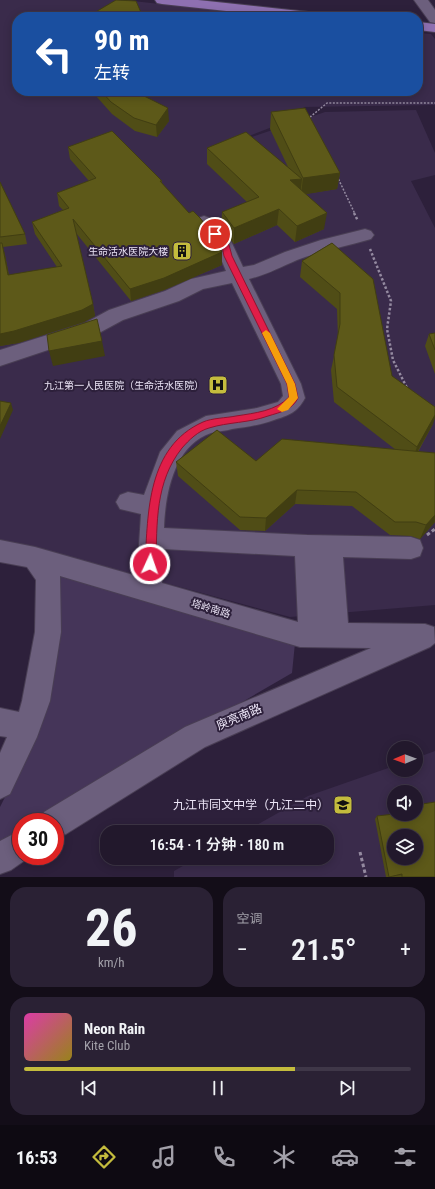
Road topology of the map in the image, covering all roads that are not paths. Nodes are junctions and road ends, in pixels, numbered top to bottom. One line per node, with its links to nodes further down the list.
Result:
1 (162, 0): 3 (main road)
2 (421, 0): 4 (street)
3 (263, 12)
4 (435, 19)
5 (423, 27): 6 (main road)
6 (435, 28)
7 (204, 222): 9 (street)
8 (365, 235): 9 (street)
9 (237, 274): 10 (street); 12 (street)
10 (0, 358)
11 (128, 502): 12 (street)
12 (153, 506): 13 (street)
13 (152, 538): 14 (street); 18 (street)
14 (318, 546): 15 (street); 19 (street); 20 (street)
15 (411, 548)
16 (0, 552): 17 (street, 塔岭南路)
17 (35, 558): 18 (street, 塔岭南路); 23 (street)
18 (149, 590): 19 (street, 塔岭南路)
19 (311, 635): 20 (street, 塔岭南路)
20 (336, 635): 21 (street, 塔岭南路)
21 (430, 635): 25 (street, 庾亮南路)
22 (0, 722): 23 (street)
23 (27, 727): 24 (street)
24 (0, 784)
25 (64, 817)
26 (12, 851): 27 (street)
27 (0, 859)

